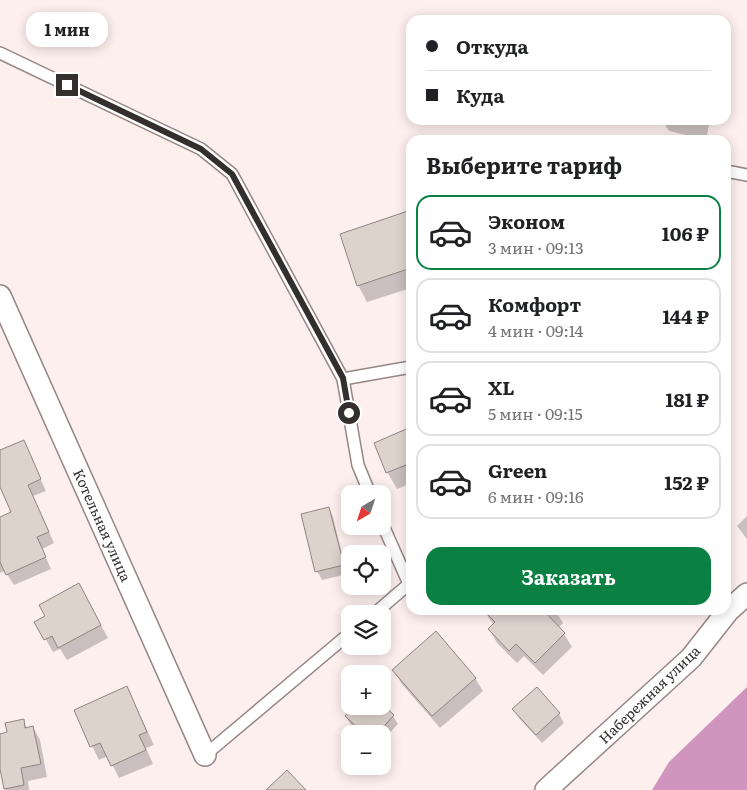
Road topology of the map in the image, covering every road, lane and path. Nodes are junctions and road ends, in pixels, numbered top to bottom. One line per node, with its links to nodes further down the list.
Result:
1 (0, 53): 6 (lane)
2 (731, 172): 3 (lane)
3 (747, 175)
4 (0, 296): 16 (street, Котельная улица)
5 (406, 368): 6 (lane)
6 (343, 378): 7 (lane)
7 (366, 485)
8 (388, 535): 9 (lane)
9 (406, 574)
10 (406, 586): 12 (lane)
11 (747, 594): 13 (street, Набережная улица)
12 (384, 605)
13 (731, 608)
14 (725, 615): 17 (street, Набережная улица)
15 (341, 641): 16 (lane)
16 (205, 754)
17 (546, 790)

